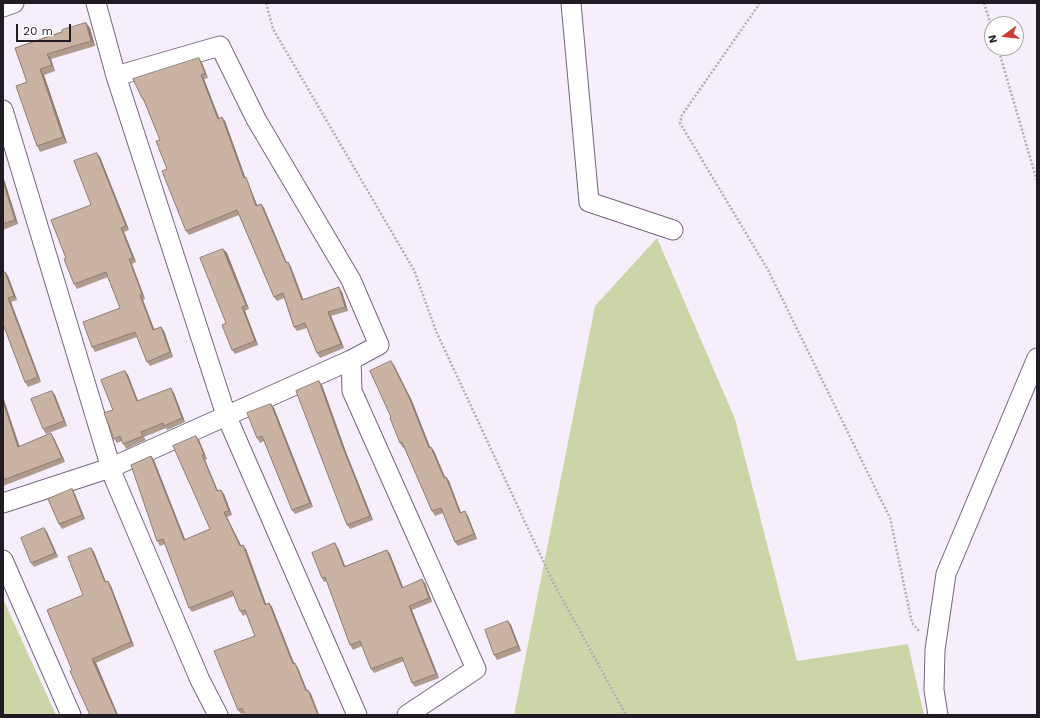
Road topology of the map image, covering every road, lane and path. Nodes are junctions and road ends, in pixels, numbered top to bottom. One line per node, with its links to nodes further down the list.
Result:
1 (14, 3): 7 (street)
2 (96, 3): 10 (street)
3 (266, 3): 25 (path)
4 (571, 3): 13 (street)
5 (760, 3): 20 (path)
6 (984, 3): 8 (path)
7 (3, 7)
8 (988, 16)
9 (1000, 56): 12 (path)
10 (116, 76): 15 (street); 16 (street)
11 (3, 110): 17 (street)
12 (1037, 181)
13 (673, 230)
14 (1037, 358): 20 (street)
15 (351, 360): 16 (street); 24 (street)
16 (226, 415): 17 (street); 23 (street)
17 (110, 468): 18 (street); 22 (street)
18 (3, 503)
19 (3, 560): 21 (street)
20 (935, 650): 26 (street)
21 (71, 715)
22 (218, 715)
23 (357, 715)
24 (407, 715)
25 (626, 715)
26 (938, 715)

